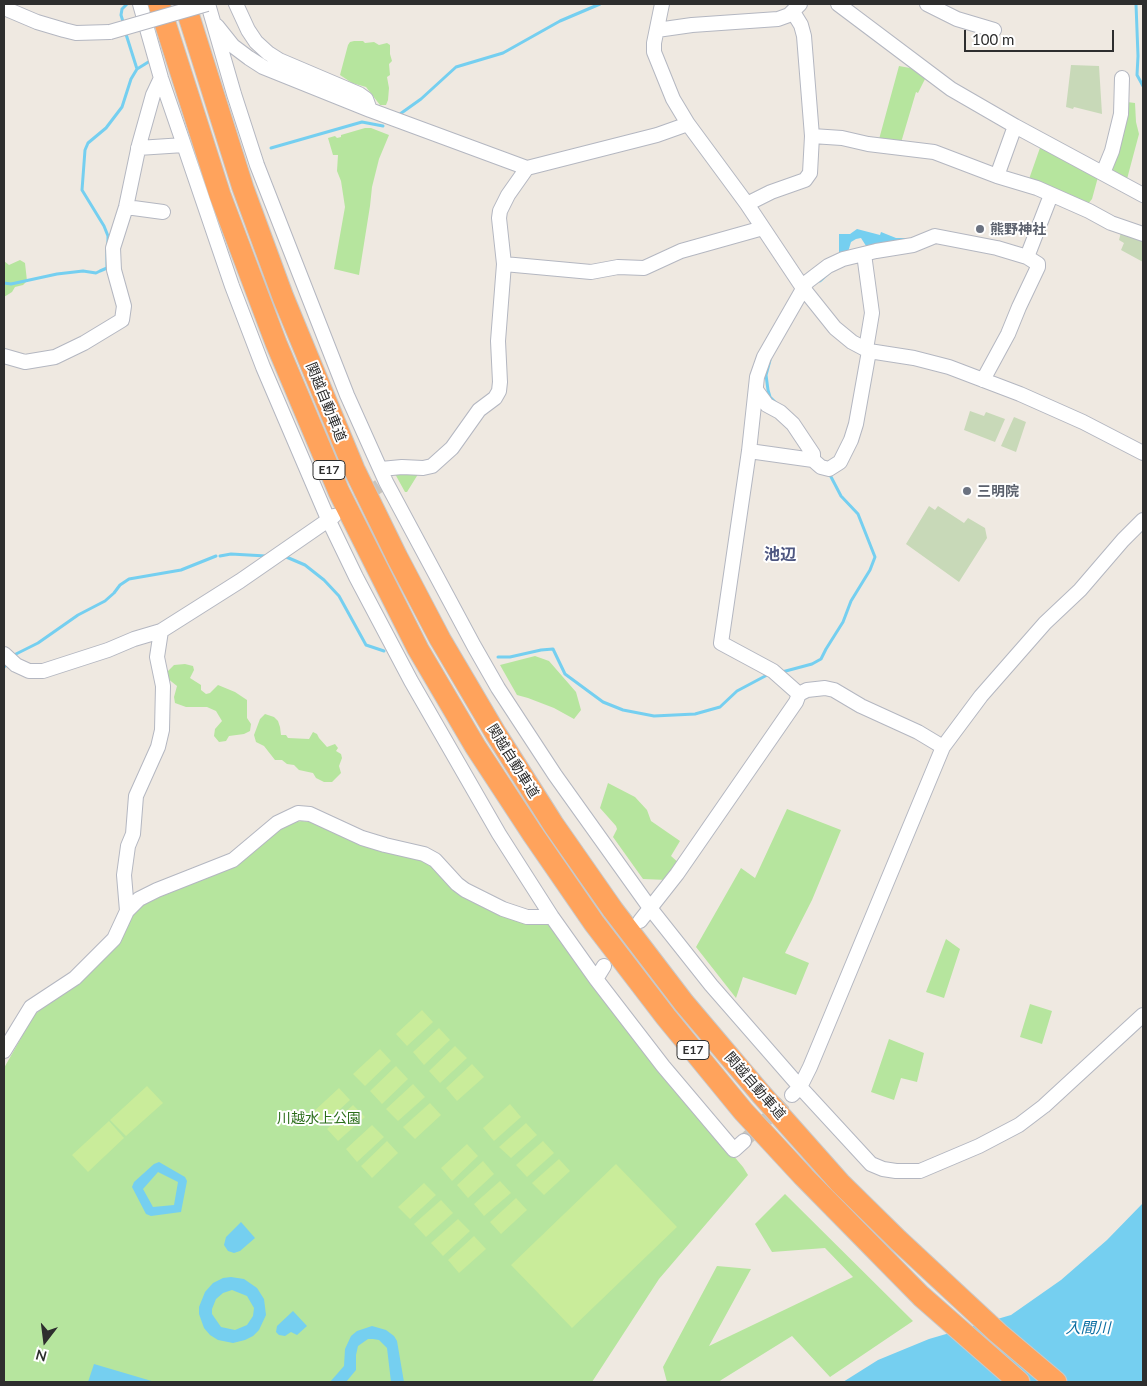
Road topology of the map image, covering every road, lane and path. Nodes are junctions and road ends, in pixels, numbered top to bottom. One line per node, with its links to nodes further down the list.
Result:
1 (140, 4): 14 (street)
2 (159, 4): 60 (highway, 関越自動車道 / E17)
3 (185, 4): 61 (highway, 関越自動車道 / E17)
4 (207, 4): 9 (street, bridge); 11 (street)
5 (236, 4): 16 (street)
6 (662, 4): 12 (street)
7 (838, 4): 18 (street)
8 (927, 4): 13 (street)
9 (4, 8)
10 (797, 8): 12 (street); 19 (street)
11 (213, 22): 16 (street); 43 (street)
12 (657, 30): 17 (street)
13 (994, 30)
14 (161, 78): 20 (street); 21 (street)
15 (1122, 78): 23 (street)
16 (370, 110): 22 (street)
17 (688, 124): 22 (street); 27 (street)
18 (1015, 126): 23 (street); 24 (street)
19 (812, 136): 24 (street); 27 (street)
20 (184, 145): 21 (street); 44 (street)
21 (138, 148): 28 (street)
22 (527, 168): 34 (street)
23 (1103, 173): 26 (street)
24 (997, 176): 25 (street)
25 (1051, 195): 31 (street); 33 (street)
26 (1143, 196)
27 (746, 204): 30 (street)
28 (126, 207): 29 (street); 37 (street)
29 (163, 212)
30 (763, 228): 34 (street); 35 (street)
31 (1143, 234)
32 (864, 254): 33 (street); 35 (street); 36 (street)
33 (1027, 257): 38 (street)
34 (504, 264): 43 (street)
35 (803, 288): 36 (street); 39 (street)
36 (867, 350): 38 (street); 42 (street)
37 (4, 356)
38 (983, 380): 41 (street)
39 (756, 390): 40 (street); 42 (street)
40 (749, 451): 42 (street); 48 (street)
41 (1143, 453)
42 (813, 460)
43 (382, 479): 50 (street)
44 (331, 518): 46 (street); 52 (street)
45 (1143, 520): 49 (street)
46 (160, 631): 47 (street); 51 (street)
47 (4, 654)
48 (799, 694): 49 (street); 50 (street)
49 (943, 747): 58 (street)
50 (650, 908): 53 (street); 58 (street)
51 (127, 911): 52 (street); 57 (street)
52 (552, 917): 55 (street)
53 (640, 921)
54 (604, 966): 55 (street)
55 (596, 979): 59 (street)
56 (1143, 1015): 58 (street)
57 (4, 1051)
58 (796, 1091)
59 (744, 1141)
60 (1018, 1382)
61 (1056, 1382)

